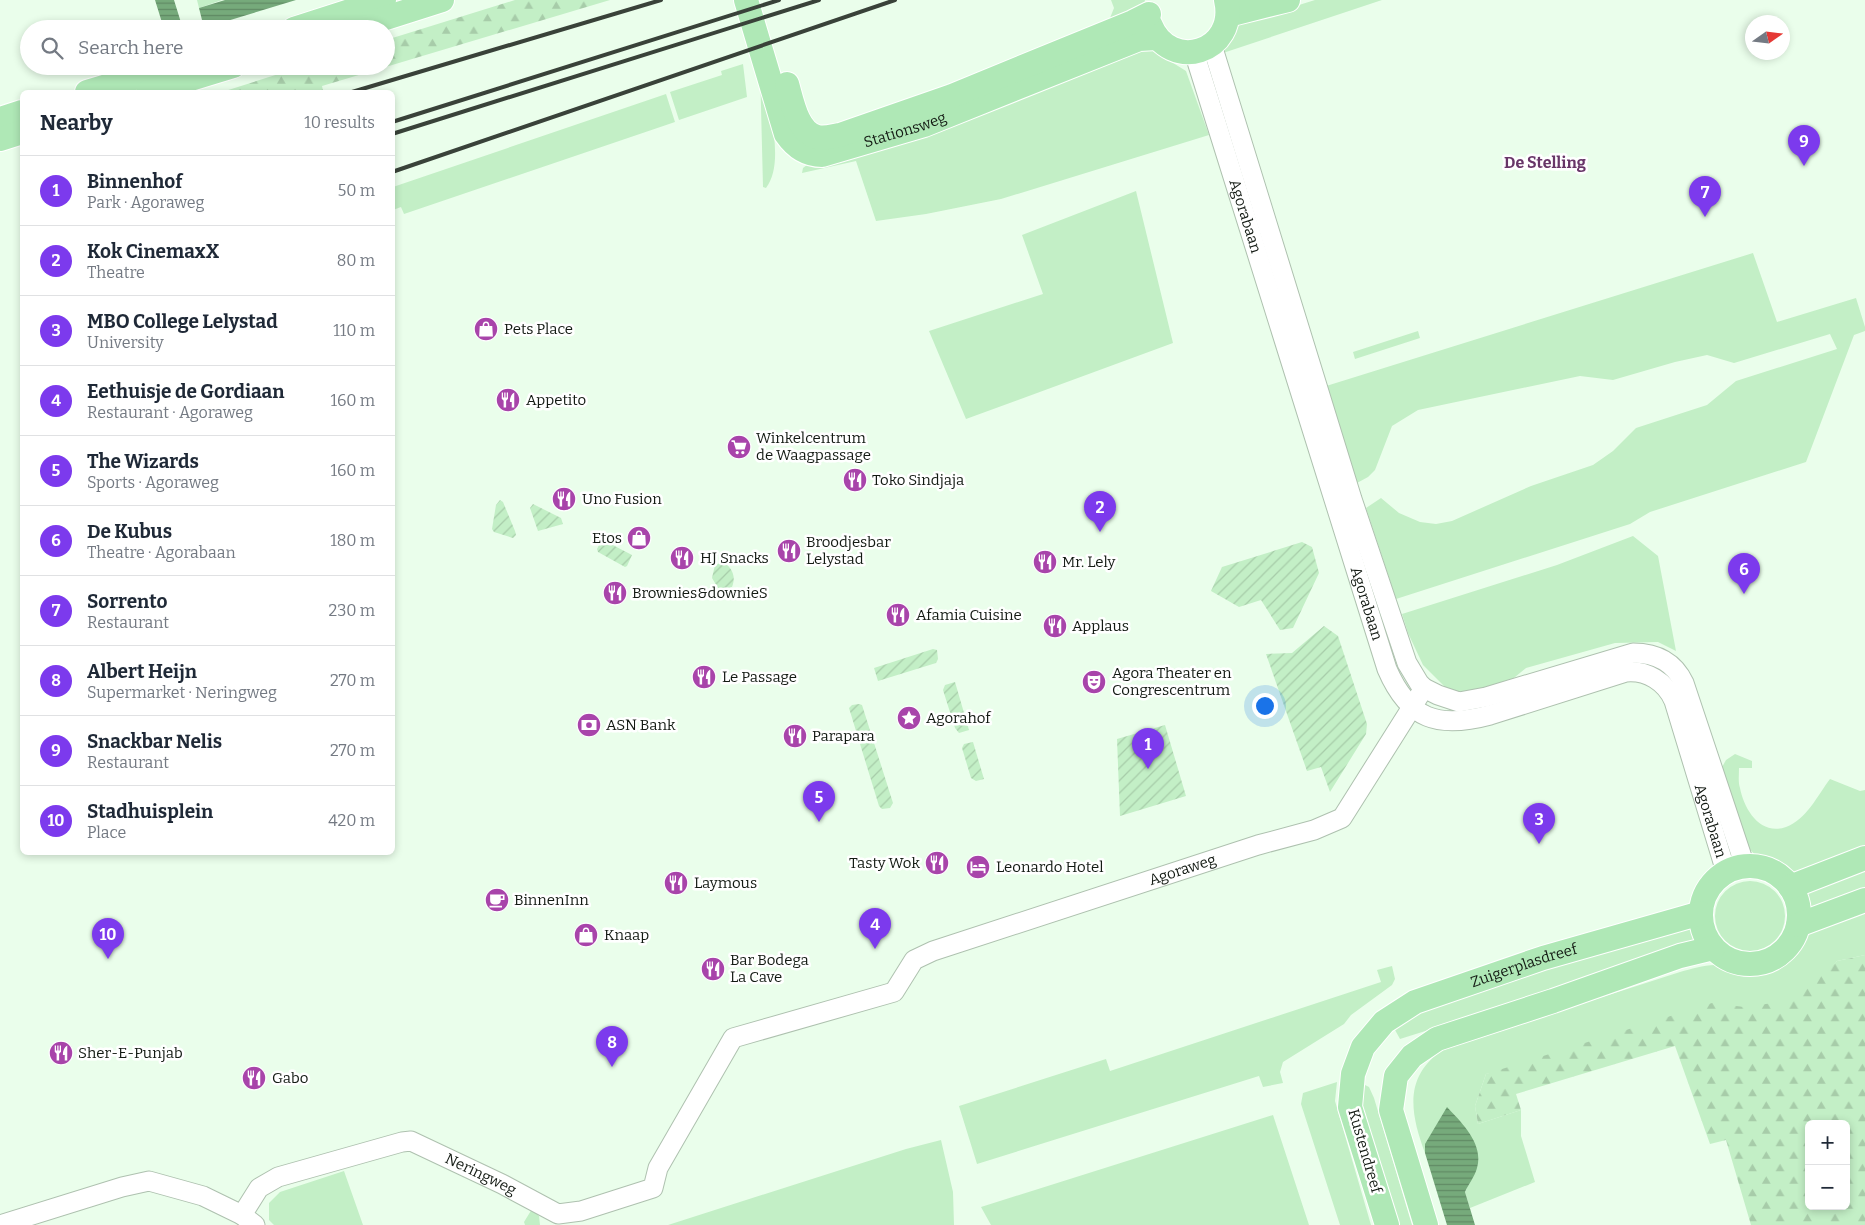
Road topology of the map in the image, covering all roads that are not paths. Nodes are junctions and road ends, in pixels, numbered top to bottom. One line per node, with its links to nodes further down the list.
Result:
1 (384, 0): 8 (main road)
2 (442, 0): 9 (main road)
3 (746, 0): 10 (main road, Stationsweg)
4 (762, 0): 6 (main road, Stationsweg)
5 (1288, 0): 7 (main road)
6 (1149, 7): 10 (main road)
7 (1227, 7): 11 (main road)
8 (322, 20)
9 (379, 20)
10 (1157, 38): 11 (main road)
11 (1203, 48): 20 (street, Agorabaan); 21 (street, Agorabaan)
12 (145, 75): 14 (main road)
13 (203, 75): 15 (main road)
14 (96, 90)
15 (154, 90)
16 (20, 113): 17 (main road)
17 (0, 119)
18 (20, 133): 19 (main road)
19 (0, 138)
20 (1424, 688): 21 (street, Agoraweg); 23 (street, Agorabaan)
21 (1412, 708): 23 (street, Agorabaan); 29 (street, Agoraweg)
22 (1865, 858): 24 (main road)
23 (1736, 869): 24 (main road); 26 (main road)
24 (1790, 887): 27 (main road)
25 (1865, 900): 27 (main road)
26 (1701, 913): 28 (main road); 30 (main road, Zuigerplasdreef)
27 (1798, 924): 28 (main road)
28 (1713, 948): 35 (main road)
29 (894, 992): 31 (street, Neringweg)
30 (1363, 1047): 34 (main road, Kustendreef)
31 (555, 1219): 32 (street, Neringweg)
32 (248, 1220): 33 (street, Neringweg)
33 (0, 1225)
34 (1387, 1225)
35 (1426, 1225)

